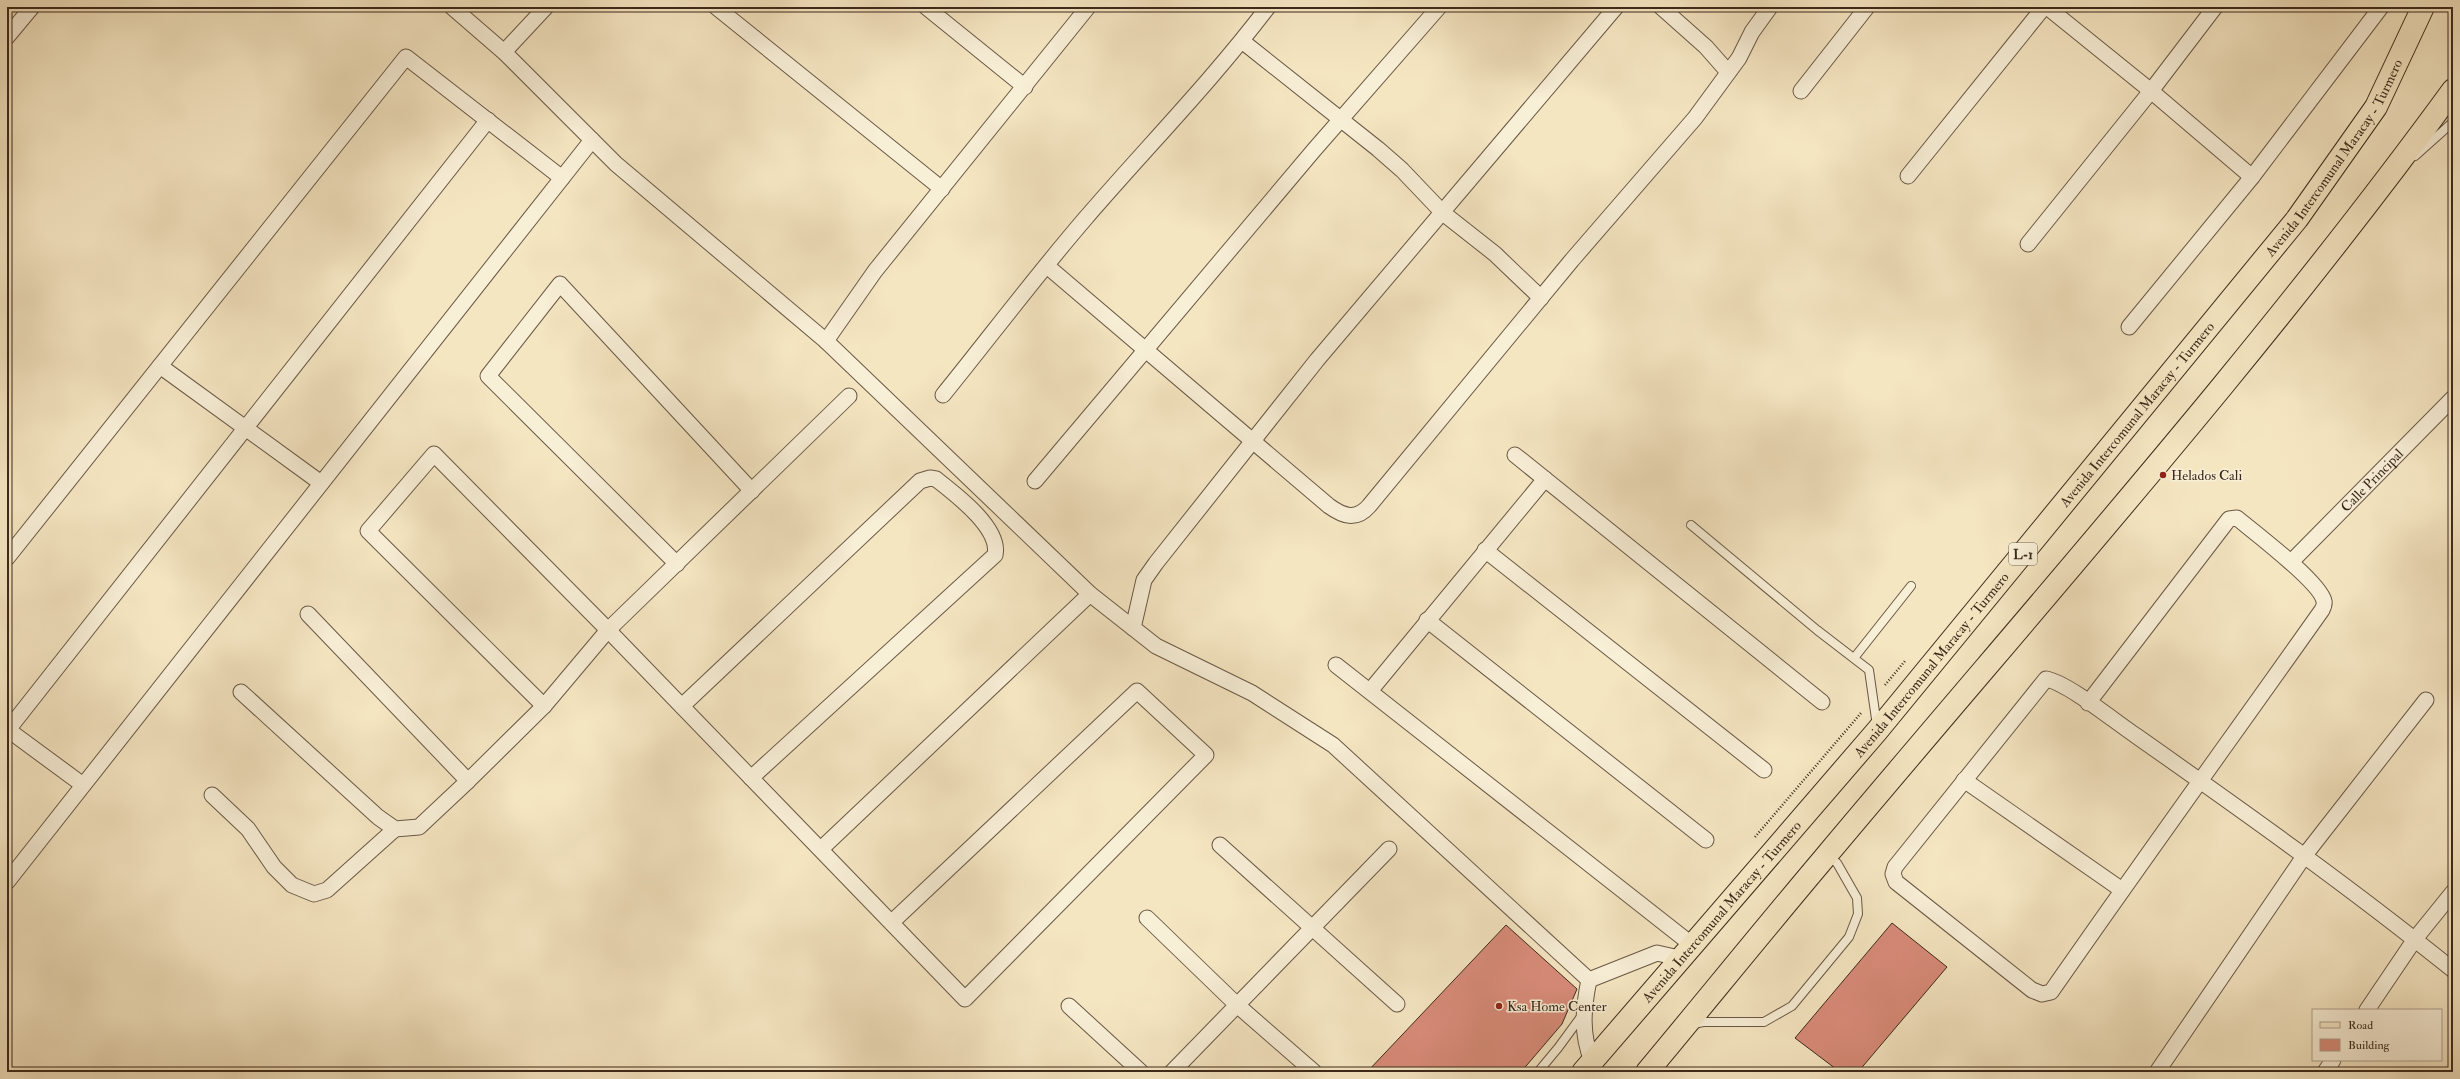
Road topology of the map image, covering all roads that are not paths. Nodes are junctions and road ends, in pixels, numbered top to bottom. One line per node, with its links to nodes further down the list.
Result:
1 (32, 7): 18 (street)
2 (452, 7): 20 (street)
3 (546, 7): 20 (street)
4 (716, 7): 34 (street)
5 (926, 7): 22 (street)
6 (1088, 7): 22 (street)
7 (1268, 7): 19 (street)
8 (1439, 7): 27 (street)
9 (1616, 7): 35 (street)
10 (1661, 7): 21 (street)
11 (1770, 7): 21 (street)
12 (1867, 7): 24 (street)
13 (2044, 7): 30 (street)
14 (2047, 7): 25 (street)
15 (2215, 7): 25 (street)
16 (2381, 7): 32 (street)
17 (2423, 7): 74 (main road, Avenida Intercomunal Maracay - Turmero / L-1)
18 (7, 37)
19 (1242, 41): 27 (street); 37 (street)
20 (504, 52): 29 (street)
21 (1728, 72): 38 (street)
22 (1025, 87): 34 (street)
23 (2453, 90): 33 (main road)
24 (1801, 91)
25 (2152, 91): 32 (street); 36 (street)
26 (488, 120): 31 (street); 42 (street); 46 (street)
27 (1340, 120): 35 (street); 41 (street)
28 (2453, 122): 33 (lane)
29 (592, 140): 31 (street); 40 (street)
30 (1908, 176)
31 (562, 178): 51 (street)
32 (2252, 178): 39 (street)
33 (2387, 180): 87 (main road)
34 (942, 189): 40 (street)
35 (1443, 213): 38 (street); 47 (street)
36 (2028, 244)
37 (1047, 266): 41 (street); 43 (street)
38 (1541, 298): 47 (street)
39 (2128, 327)
40 (826, 341): 59 (street)
41 (1145, 352): 47 (street); 50 (street)
42 (160, 366): 46 (street); 55 (street)
43 (943, 395)
44 (849, 396): 52 (street)
45 (2453, 398): 56 (street, Calle Principal)
46 (246, 428): 51 (street); 73 (street)
47 (1252, 443): 62 (street)
48 (1515, 455): 49 (street)
49 (1545, 479): 54 (street); 69 (street)
50 (1035, 481)
51 (321, 483): 80 (street)
52 (752, 491): 57 (street); 57 (street)
53 (1691, 525): 64 (lane)
54 (1485, 550): 61 (street); 75 (street)
55 (7, 558)
56 (2291, 562): 70 (street); 79 (street)
57 (677, 564): 63 (street)
58 (1911, 586): 64 (lane)
59 (1090, 594): 62 (street); 85 (street)
60 (308, 614): 78 (street)
61 (1427, 620): 66 (street); 83 (street)
62 (1133, 628): 98 (street)
63 (608, 630): 71 (street); 71 (street); 72 (street)
64 (1854, 658): 74 (lane)
65 (1336, 665): 66 (street)
66 (1370, 691): 96 (street)
67 (240, 692): 82 (street)
68 (2426, 700): 88 (street)
69 (1822, 702)
70 (2088, 703): 77 (street); 79 (street)
71 (544, 706): 78 (street)
72 (682, 706): 76 (street); 76 (street)
73 (7, 730): 80 (street)
74 (1877, 731): 96 (main road, Avenida Intercomunal Maracay - Turmero / L-1)
75 (1764, 770)
76 (751, 778): 85 (street)
77 (1964, 780): 90 (street); 90 (street)
78 (468, 781): 82 (street)
79 (2200, 781): 88 (street); 90 (street)
80 (83, 785): 89 (street)
81 (212, 795): 82 (street)
82 (395, 829)
83 (1706, 840)
84 (1220, 845): 94 (street)
85 (821, 849): 93 (street)
86 (1389, 849): 94 (street)
87 (1826, 855): 104 (main road); 104 (lane)
88 (2305, 855): 95 (street); 112 (street)
89 (7, 882)
90 (2122, 890)
91 (2453, 892): 95 (street)
92 (1147, 918): 100 (street)
93 (892, 922): 93 (street)
94 (1312, 928): 99 (street); 100 (street)
95 (2415, 940): 97 (street); 102 (street)
96 (1685, 951): 98 (street); 106 (main road, Avenida Intercomunal Maracay - Turmero / L-1)
97 (2453, 970)
98 (1589, 980): 103 (street)
99 (1397, 1004)
100 (1238, 1005): 108 (street); 109 (street)
101 (1069, 1006): 107 (street)
102 (2368, 1009)
103 (1584, 1012): 106 (street); 110 (lane)
104 (1685, 1026): 111 (main road)
105 (2332, 1061): 113 (street)
106 (1587, 1066)
107 (1141, 1072)
108 (1172, 1072)
109 (1314, 1072)
110 (1538, 1072)
111 (1647, 1072)
112 (2156, 1072)
113 (2325, 1072)

